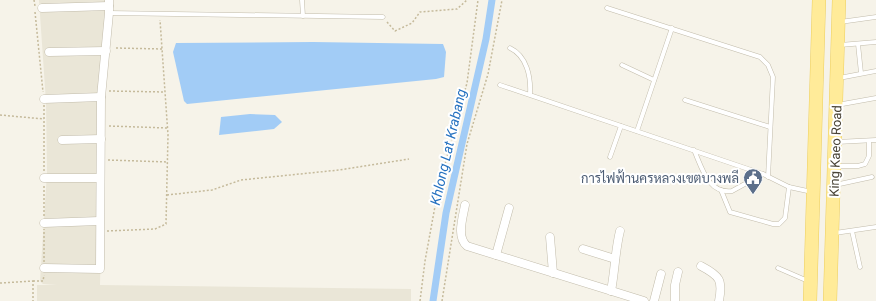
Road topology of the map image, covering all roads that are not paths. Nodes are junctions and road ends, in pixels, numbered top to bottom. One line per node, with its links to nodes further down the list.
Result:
1 (302, 0): 7 (lane)
2 (819, 0): 49 (main road, King Kaeo Road)
3 (839, 0): 10 (main road, King Kaeo Road)
4 (109, 6): 5 (street); 7 (lane); 17 (street)
5 (42, 8)
6 (607, 8): 11 (lane)
7 (302, 16): 8 (lane)
8 (383, 17)
9 (876, 17): 10 (lane)
10 (838, 22): 14 (main road, King Kaeo Road)
11 (672, 28): 22 (lane); 31 (lane)
12 (876, 42): 13 (lane)
13 (858, 44): 14 (lane); 20 (lane)
14 (837, 45): 21 (main road, King Kaeo Road)
15 (510, 48): 24 (lane)
16 (49, 52): 17 (street)
17 (106, 52): 25 (street)
18 (622, 65): 22 (lane)
19 (876, 71): 20 (lane)
20 (861, 73): 21 (lane)
21 (836, 79): 29 (main road, King Kaeo Road)
22 (654, 80): 32 (lane)
23 (500, 85): 24 (lane)
24 (530, 94): 30 (lane)
25 (101, 97): 27 (street); 33 (street)
26 (876, 98): 29 (lane)
27 (44, 99)
28 (685, 100): 31 (lane)
29 (836, 105): 37 (main road, King Kaeo Road)
30 (621, 126): 32 (lane); 39 (lane)
31 (770, 127): 42 (lane)
32 (637, 131): 38 (lane)
33 (101, 139): 34 (street); 45 (street)
34 (62, 140)
35 (876, 140): 36 (lane)
36 (869, 141): 37 (lane); 40 (lane)
37 (835, 142): 40 (main road, King Kaeo Road)
38 (694, 150): 41 (lane); 48 (lane)
39 (610, 157)
40 (834, 166): 46 (main road, King Kaeo Road)
41 (763, 174): 42 (lane); 48 (lane)
42 (768, 177): 47 (lane)
43 (872, 177): 46 (lane)
44 (44, 178): 45 (street)
45 (99, 178): 52 (street)
46 (834, 185): 57 (main road, King Kaeo Road)
47 (789, 187): 48 (lane); 49 (lane)
48 (721, 190)
49 (813, 192): 69 (main road, King Kaeo Road)
50 (465, 205): 60 (street)
51 (508, 208): 60 (street)
52 (99, 221): 53 (street); 64 (street)
53 (44, 222)
54 (876, 227): 56 (lane)
55 (620, 231): 61 (street)
56 (852, 231): 57 (lane); 63 (lane)
57 (832, 234): 76 (main road, King Kaeo Road)
58 (550, 237): 67 (street)
59 (582, 249): 61 (street)
60 (496, 255): 67 (street)
61 (615, 260): 70 (street)
62 (701, 266): 74 (street)
63 (860, 267)
64 (44, 268)
65 (778, 268): 69 (lane)
66 (678, 272): 73 (street)
67 (553, 273): 70 (street)
68 (661, 274): 72 (street)
69 (810, 282): 75 (main road, King Kaeo Road)
70 (611, 291): 71 (street)
71 (644, 301)
72 (654, 301)
73 (675, 301)
74 (719, 301)
75 (810, 301)
76 (830, 301)

